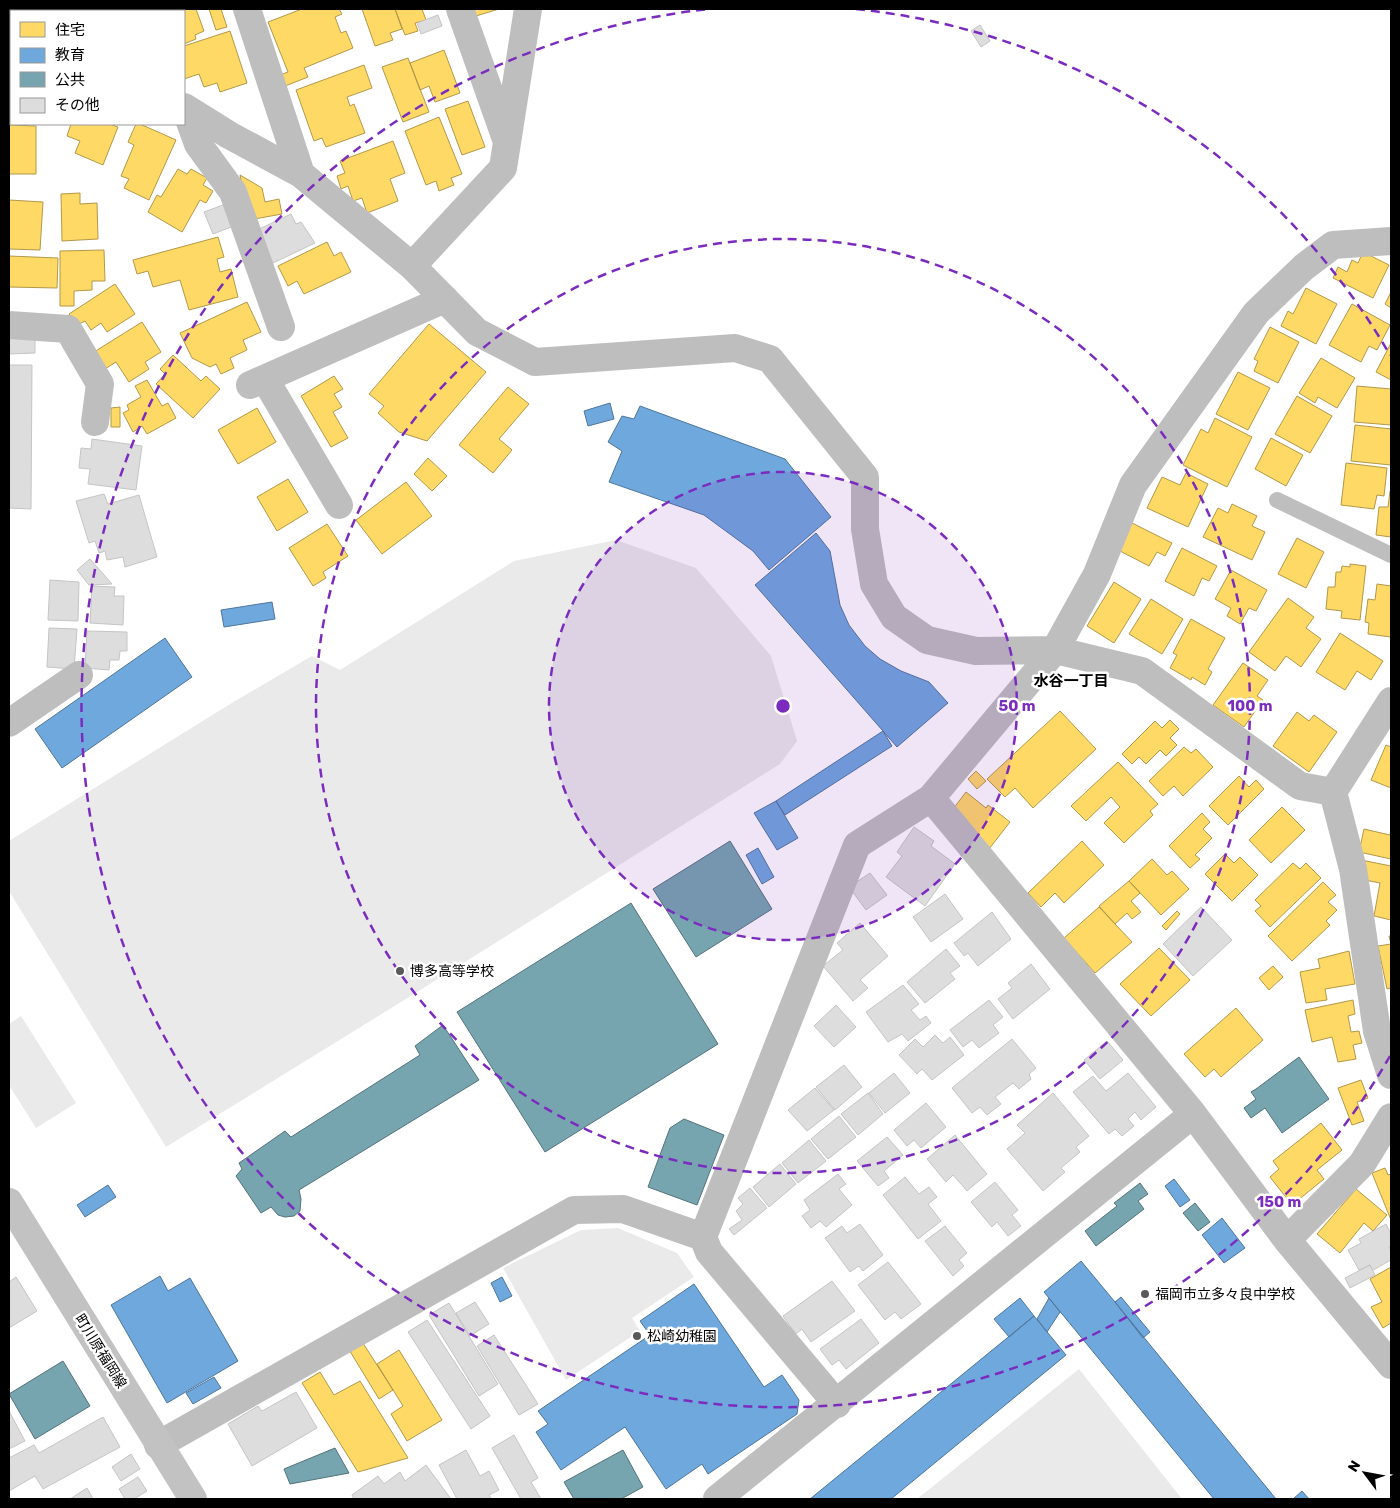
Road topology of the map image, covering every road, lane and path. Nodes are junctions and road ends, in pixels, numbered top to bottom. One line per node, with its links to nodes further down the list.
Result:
1 (247, 9): 6 (street)
2 (460, 9): 5 (street)
3 (528, 9): 5 (street)
4 (185, 107): 6 (street); 11 (street)
5 (507, 143): 8 (street)
6 (301, 174): 8 (street)
7 (1391, 241): 16 (street)
8 (412, 266): 9 (street)
9 (445, 299): 14 (street); 16 (street)
10 (9, 325): 12 (street)
11 (281, 327)
12 (95, 422)
13 (1276, 500): 15 (lane)
14 (339, 505)
15 (1391, 556)
16 (1056, 650): 20 (street); 21 (street)
17 (79, 675): 19 (street)
18 (1391, 700): 20 (street)
19 (9, 723)
20 (1333, 792): 22 (street)
21 (932, 798): 23 (street); 26 (street)
22 (1391, 1075)
23 (1194, 1114): 27 (street); 29 (street)
24 (1391, 1117): 27 (street)
25 (9, 1202): 30 (main road, 町川原福岡線)
26 (703, 1237): 29 (street); 30 (street)
27 (1287, 1240): 28 (street)
28 (1391, 1365)
29 (837, 1404): 32 (street)
30 (158, 1445): 31 (main road, 町川原福岡線)
31 (193, 1499)
32 (717, 1499)

